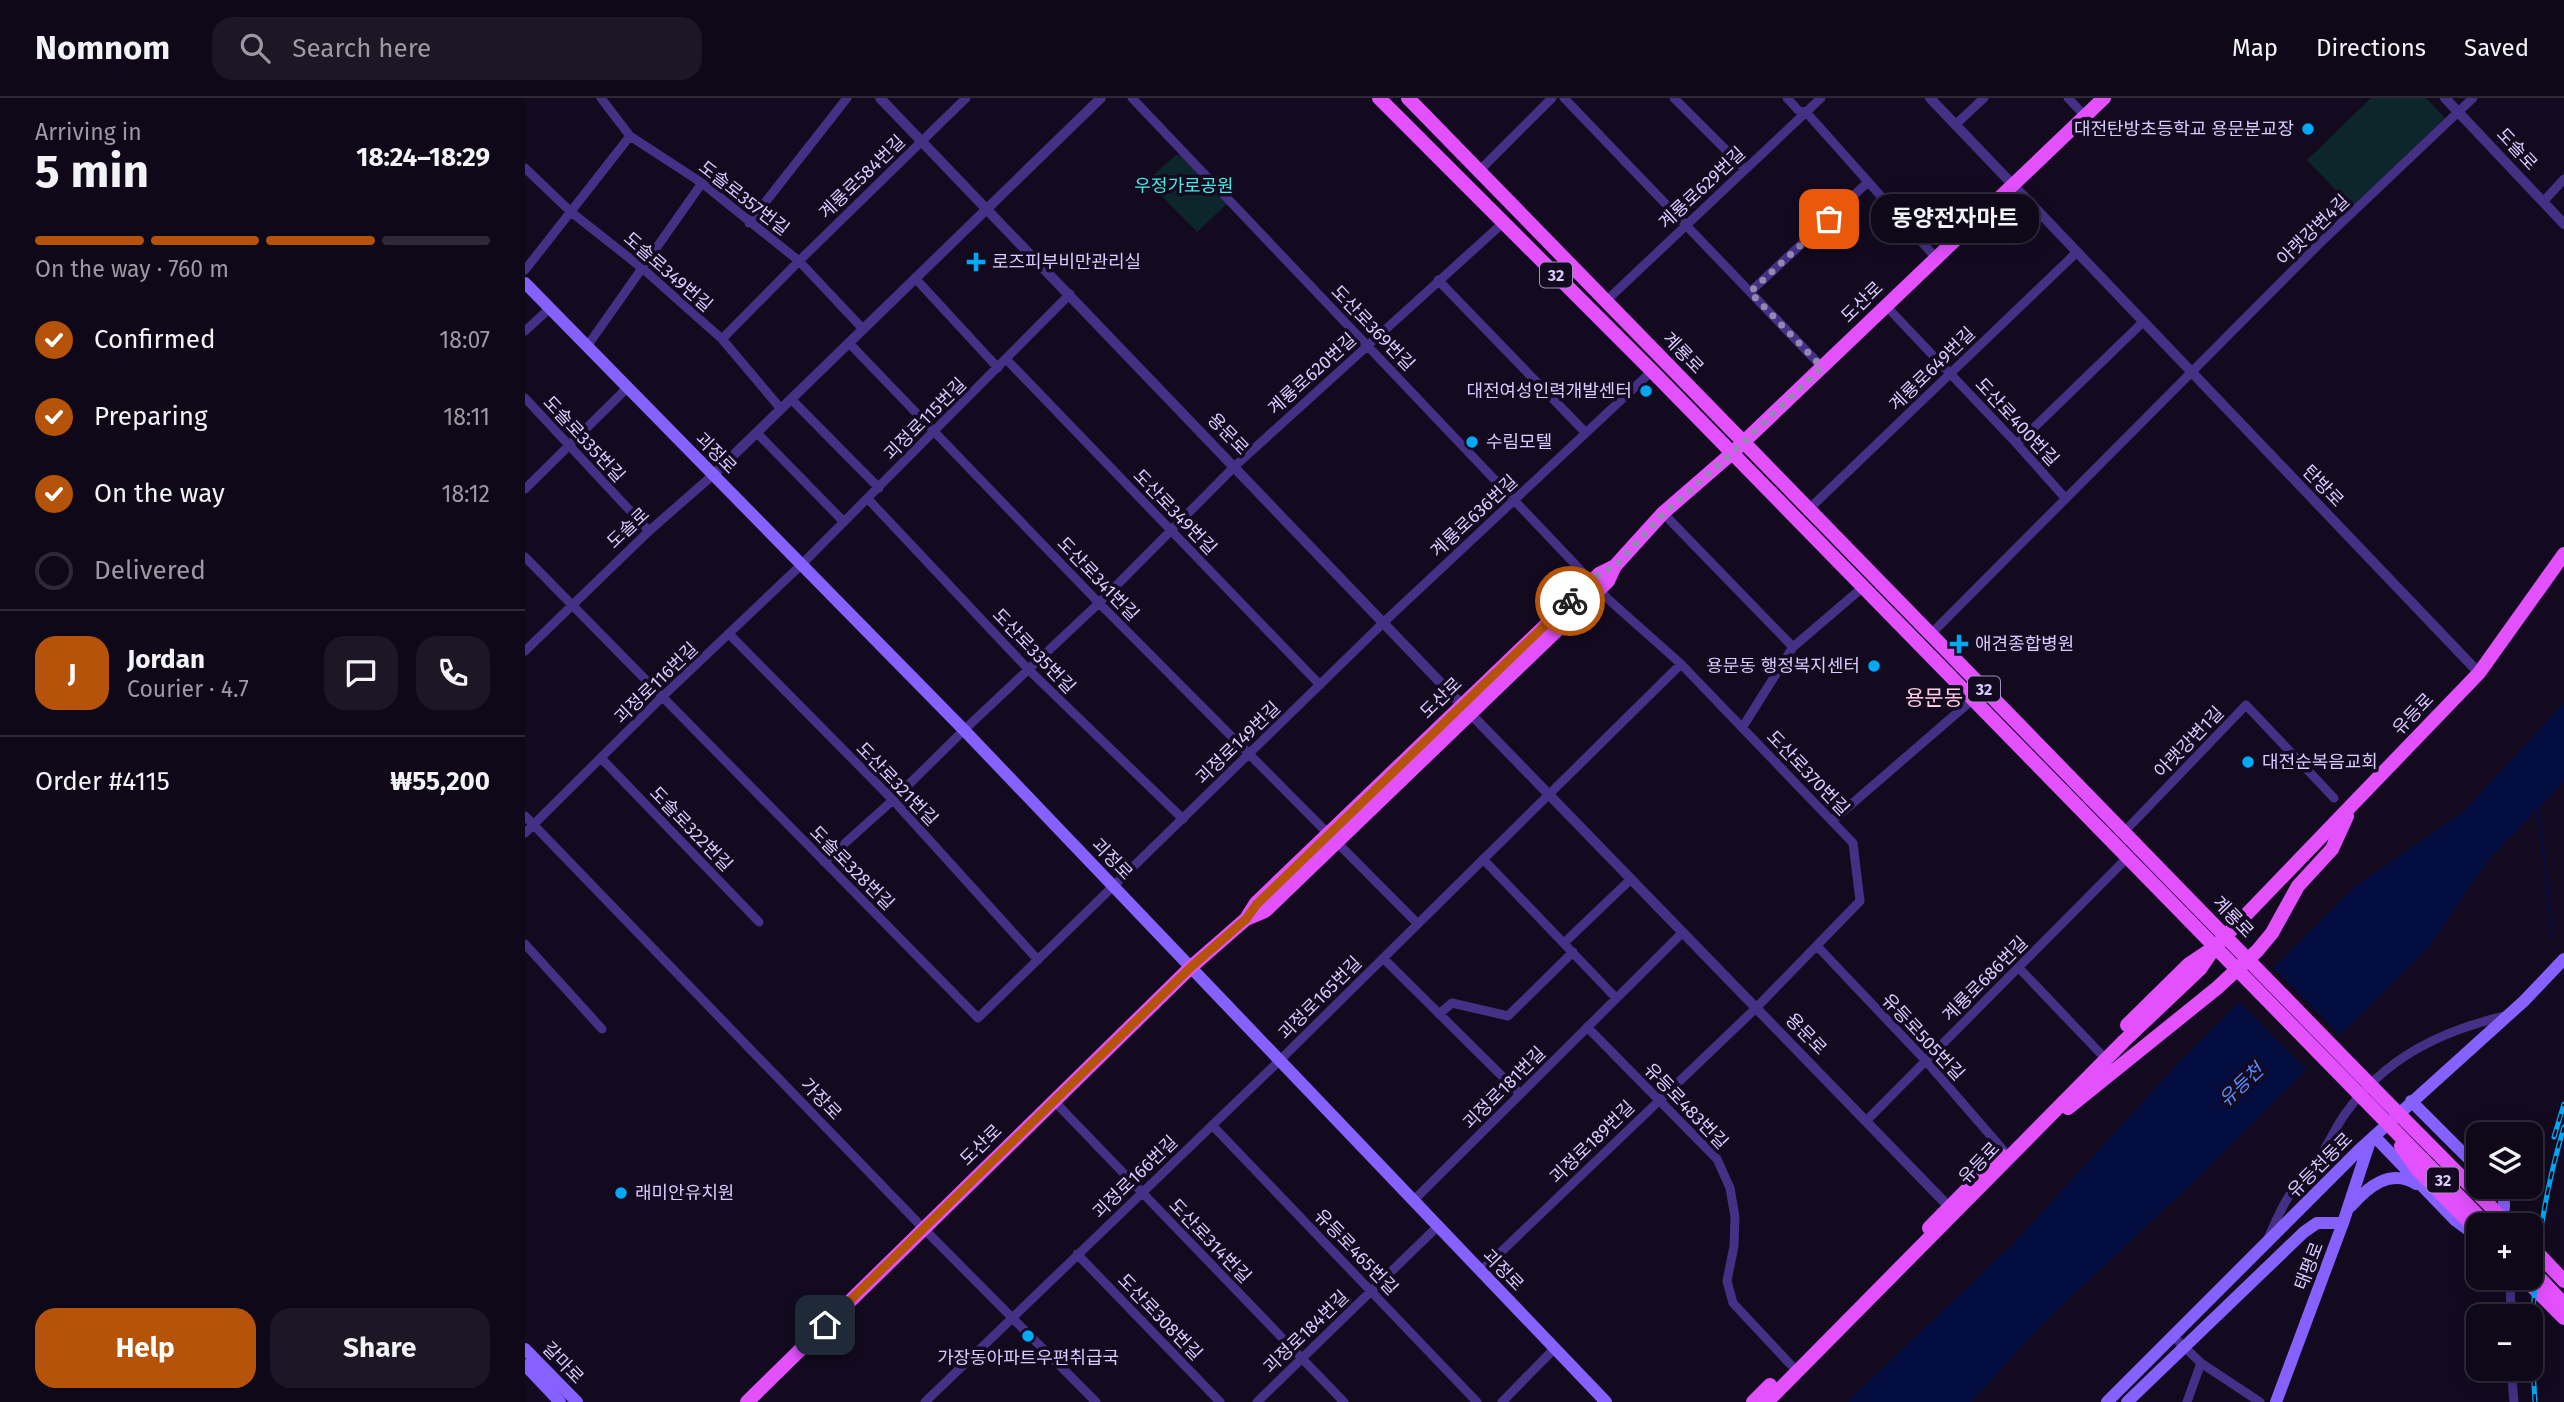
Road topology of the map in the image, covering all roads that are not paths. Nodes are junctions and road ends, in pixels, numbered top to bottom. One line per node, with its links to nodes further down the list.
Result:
1 (601, 98): 24 (street, 도솔로357번길)
2 (847, 98): 37 (street)
3 (880, 98): 25 (street, 용문로)
4 (966, 98): 25 (street, 계룡로584번길)
5 (1101, 98): 34 (street, 도솔로)
6 (1132, 98): 59 (street, 도산로369번길)
7 (1379, 98): 36 (main road, 계룡로 / 32)
8 (1408, 98): 28 (main road, 계룡로 / 32)
9 (1552, 98): 28 (street)
10 (1564, 98): 38 (street)
11 (1674, 98): 27 (street)
12 (1787, 98): 20 (street)
13 (1821, 98): 20 (street, 계룡로629번길)
14 (1930, 98): 23 (street, 탄방로)
15 (1984, 98): 23 (street)
16 (2068, 98): 22 (street)
17 (2104, 98): 22 (main road, 도산로)
18 (2445, 98): 21 (street, 도솔로)
19 (2473, 98): 21 (street, 아랫강변4길)
20 (1806, 112): 27 (street, 계룡로629번길); 30 (street)
21 (2459, 112): 33 (street, 도솔로); 65 (street, 아랫강변4길)
22 (2085, 116): 32 (main road, 도산로)
23 (1955, 125): 32 (street, 탄방로)
24 (630, 136): 31 (street, 도솔로357번길); 35 (street)
25 (922, 141): 34 (street, 용문로); 42 (street, 계룡로584번길)
26 (525, 167): 35 (street, 도솔로349번길)
27 (1745, 169): 38 (street, 계룡로629번길)
28 (1479, 171): 50 (main road, 계룡로 / 32)
29 (2564, 179): 33 (street)
30 (1868, 182): 41 (street); 48 (street)
31 (702, 183): 37 (street, 도솔로357번길); 43 (street)
32 (2011, 186): 40 (street, 탄방로); 41 (main road, 도산로)
33 (2543, 202): 39 (street, 도솔로)
34 (987, 208): 45 (street, 도솔로); 49 (street, 용문로)
35 (571, 212): 43 (street, 도솔로349번길); 44 (street)
36 (1504, 222): 46 (street, 계룡로620번길); 63 (main road, 계룡로 / 32)
37 (749, 223): 42 (street, 도솔로357번길)
38 (1685, 224): 48 (street); 50 (street, 계룡로629번길)
39 (2564, 224)
40 (2076, 253): 53 (street, 탄방로); 64 (street, 계룡로649번길)
41 (1936, 258): 51 (main road, 도산로)
42 (799, 261): 54 (street, 도솔로357번길); 56 (street, 계룡로584번길)
43 (642, 268): 56 (street, 도솔로349번길); 58 (street)
44 (525, 270)
45 (915, 278): 54 (street, 도솔로); 62 (street)
46 (1438, 280): 59 (street, 계룡로620번길); 71 (street)
47 (525, 283): 52 (main road, 괴정로)
48 (1750, 292): 61 (street)
49 (1070, 294): 60 (street, 괴정로115번길); 77 (street, 용문로)
50 (1606, 302): 73 (main road, 계룡로 / 32)
51 (1886, 306): 61 (main road, 도산로); 64 (street, 도산로400번길)
52 (550, 308): 55 (street); 58 (main road, 괴정로)
53 (2143, 322): 65 (street, 탄방로); 74 (street)
54 (863, 329): 57 (street, 도솔로)
55 (525, 331)
56 (722, 339): 69 (street, 도솔로349번길)
57 (849, 343): 68 (street, 도솔로); 70 (street, 도산로341번길)
58 (588, 345): 66 (main road, 괴정로)
59 (1368, 345): 77 (street, 계룡로620번길); 82 (street, 도산로369번길)
60 (1007, 360): 62 (street, 괴정로115번길); 87 (street, 도산로349번길)
61 (1822, 367): 73 (main road, 도산로)
62 (998, 368): 70 (street, 괴정로115번길)
63 (1651, 371): 71 (street, 계룡로636번길); 76 (main road, 계룡로 / 32)
64 (1950, 373): 74 (street, 도산로400번길); 84 (street, 계룡로649번길)
65 (2192, 373): 83 (street); 103 (street, 탄방로)
66 (627, 388): 75 (street); 78 (main road, 괴정로)
67 (525, 398): 75 (street, 도솔로335번길)
68 (792, 399): 69 (street, 도솔로); 79 (street)
69 (782, 409): 72 (street, 도솔로)
70 (935, 432): 79 (street, 괴정로115번길); 94 (street, 도산로341번길)
71 (1585, 432): 82 (street, 계룡로636번길)
72 (757, 433): 78 (street, 도솔로); 86 (street)
73 (1743, 442): 76 (main road, 도산로); 84 (main road, 계룡로 / 32)
74 (2017, 444): 83 (street, 도산로400번길)
75 (569, 446): 80 (street); 88 (street, 도솔로335번길)
76 (1731, 454): 85 (main road, 도산로); 93 (main road, 계룡로 / 32)
77 (1235, 466): 87 (street, 계룡로620번길); 96 (street, 용문로)
78 (713, 475): 88 (street, 도솔로); 91 (main road, 괴정로)
79 (879, 488): 81 (street, 괴정로115번길)
80 (525, 489)
81 (868, 499): 86 (street, 괴정로115번길); 102 (street, 도산로335번길)
82 (1515, 499): 92 (street, 도산로369번길); 96 (street, 계룡로636번길)
83 (2066, 499): 98 (street)
84 (1809, 509): 98 (main road, 계룡로 / 32)
85 (1664, 513): 92 (main road, 도산로); 99 (street)
86 (844, 522): 91 (street, 괴정로115번길)
87 (1171, 530): 94 (street, 계룡로620번길); 104 (street, 도산로349번길)
88 (649, 531): 95 (street, 도솔로)
89 (2564, 554): 103 (main road, 유등로)
90 (525, 557): 95 (street, 도솔로328번길)
91 (801, 565): 97 (street, 괴정로116번길); 109 (main road, 괴정로)
92 (1596, 585): 101 (street, 도산로370번길); 107 (main road, 도산로)
93 (1862, 589): 99 (street); 106 (main road, 계룡로 / 32)
94 (1099, 603): 102 (street, 계룡로620번길); 110 (street, 도산로341번길)
95 (572, 606): 100 (street, 도솔로); 105 (street, 도솔로328번길)
96 (1384, 622): 104 (street, 괴정로149번길); 107 (street, 용문로)
97 (729, 634): 105 (street, 괴정로116번길); 114 (street, 도산로321번길)
98 (1931, 634): 120 (main road, 계룡로 / 32)
99 (1793, 647): 108 (street)
100 (525, 651)
101 (1681, 664): 108 (street, 도산로370번길); 112 (street)
102 (1029, 670): 109 (street, 계룡로620번길); 117 (street, 도산로335번길)
103 (2479, 673): 115 (main road, 유등로)
104 (1320, 685): 110 (street, 괴정로149번길)
105 (662, 697): 111 (street, 괴정로116번길); 125 (street, 도솔로328번길)
106 (1972, 700): 118 (street); 124 (main road, 계룡로 / 32)
107 (1466, 709): 112 (street, 용문로); 122 (main road, 도산로)
108 (1742, 728): 118 (street, 도산로370번길)
109 (964, 730): 114 (street, 계룡로620번길); 127 (main road, 괴정로)
110 (1250, 754): 117 (street, 괴정로149번길); 122 (street, 도산로341번길)
111 (601, 758): 119 (street, 괴정로116번길); 128 (street, 도솔로322번길)
112 (1549, 794): 123 (street, 괴정로165번길); 126 (street, 용문로)
113 (2334, 798): 120 (street, 아랫강변1길)
114 (893, 800): 125 (street, 계룡로620번길); 139 (street, 도산로321번길)
115 (2351, 806): 131 (main road, 유등로); 156 (main road)
116 (525, 816): 119 (street, 가장로)
117 (1183, 819): 127 (street, 괴정로149번길)
118 (1832, 821): 134 (street, 도산로370번길)
119 (533, 825): 121 (street, 괴정로116번길); 178 (street, 가장로)
120 (2125, 832): 131 (main road, 계룡로 / 32)
121 (525, 833)
122 (1332, 838): 129 (street); 140 (main road, 도산로)
123 (1483, 859): 129 (street, 괴정로165번길); 132 (street)
124 (2126, 859): 135 (main road, 계룡로 / 32); 141 (street, 계룡로686번길)
125 (824, 862): 139 (street, 도솔로328번길)
126 (1631, 879): 130 (street, 용문로); 132 (street)
127 (1114, 887): 139 (street, 도솔로328번길); 140 (main road, 괴정로)
128 (759, 922)
129 (1418, 924): 137 (street, 괴정로165번길)
130 (1682, 932): 142 (street, 괴정로181번길); 143 (street, 용문로)
131 (2226, 936): 135 (main road, 유등로); 155 (main road, 계룡로 / 32)
132 (1564, 943): 136 (street)
133 (525, 944): 147 (street)
134 (1817, 946): 143 (street, 도산로370번길); 150 (street, 유등로505번길)
135 (2215, 947): 148 (main road, 유등로); 156 (main road, 유등로); 158 (main road, 계룡로 / 32)
136 (1573, 952): 142 (street); 144 (street)
137 (1383, 958): 144 (street, 괴정로165번길); 149 (street, 괴정로165번길)
138 (2564, 959): 145 (main road, 유등천동로)
139 (1038, 960)
140 (1191, 967): 149 (main road, 괴정로); 152 (main road, 도산로)
141 (2019, 968): 148 (street); 150 (street, 계룡로686번길)
142 (1616, 998): 146 (street, 괴정로181번길)
143 (1756, 1008): 153 (street, 괴정로189번길); 157 (street, 용문로)
144 (1439, 1014): 151 (street, 괴정로165번길)
145 (2505, 1016): 154 (main road, 유등천동로); 180 (street)
146 (1587, 1027): 151 (street, 괴정로181번길); 153 (street, 유등로483번길)
147 (602, 1029)
148 (2100, 1052): 163 (main road, 유등로)
149 (1280, 1060): 159 (street, 괴정로166번길); 169 (main road, 괴정로)
150 (1926, 1061): 157 (street, 계룡로686번길); 163 (street, 유등로505번길)
151 (1520, 1094): 169 (street, 괴정로181번길)
152 (1054, 1101): 167 (street, 도산로314번길); 178 (main road, 도산로)
153 (1658, 1101): 185 (street, 괴정로189번길); 200 (street, 유등로483번길)
154 (2411, 1101): 155 (main road, 유등천동로); 164 (main road)
155 (2399, 1112): 158 (main road, 유등천동로); 160 (main road, 계룡로 / 32)
156 (2048, 1119): 171 (main road, 유등로)
157 (1866, 1121): 171 (street, 용문로)
158 (2387, 1124): 161 (main road, 계룡로 / 32); 162 (main road, 유등천동로)
159 (1212, 1125): 167 (street, 괴정로166번길); 189 (street, 유등로465번길)
160 (2411, 1125): 165 (main road); 173 (main road, 계룡로 / 32)
161 (2398, 1135): 172 (main road, 계룡로 / 32); 175 (main road)
162 (2372, 1138): 166 (main road); 170 (main road, 태평로); 180 (main road, 유등천동로)
163 (2004, 1151): 171 (main road, 유등로)
164 (2466, 1156)
165 (2466, 1170)
166 (2425, 1191): 170 (main road); 179 (main road)
167 (1142, 1192): 182 (street, 괴정로166번길); 197 (street, 도산로314번길)
168 (2496, 1199): 174 (main road)
169 (1413, 1200): 177 (main road, 괴정로)
170 (2348, 1209): 176 (main road, 태평로)
171 (1952, 1210): 200 (main road, 유등로); 214 (main road, 유등로)
172 (2475, 1213)
173 (2497, 1213)
174 (2509, 1213)
175 (2466, 1219)
176 (2343, 1223): 194 (main road); 219 (main road, 태평로)
177 (1437, 1227): 185 (main road, 괴정로); 189 (street, 괴정로184번길)
178 (923, 1228): 191 (street, 가장로); 204 (main road, 도산로)
179 (2466, 1228)
180 (2266, 1244): 193 (main road, 유등천동로)
181 (2543, 1246): 184 (main road)
182 (1077, 1254): 191 (street, 괴정로166번길); 207 (street, 도산로308번길)
183 (2543, 1259): 186 (main road)
184 (2564, 1268)
185 (1481, 1271): 196 (main road, 괴정로)
186 (2564, 1281)
187 (2543, 1282): 190 (main road)
188 (2529, 1290): 192 (main road)
189 (1371, 1291): 197 (street, 괴정로184번길); 210 (street, 유등로465번길)
190 (2564, 1304)
191 (1013, 1316): 205 (street, 괴정로166번길); 206 (street, 가장로)
192 (2564, 1318)
193 (2173, 1336): 194 (street); 215 (main road, 유등천동로)
194 (2184, 1345): 198 (street); 216 (main road)
195 (525, 1349): 203 (main road, 갈마로)
196 (1554, 1349): 211 (street); 212 (main road, 괴정로)
197 (1302, 1358): 208 (street, 괴정로184번길); 209 (street, 도산로314번길)
198 (2201, 1363): 217 (street); 218 (street)
199 (525, 1365): 202 (main road, 갈마로)
200 (1791, 1365): 213 (main road, 유등로)
201 (2512, 1381): 220 (street)
202 (560, 1402)
203 (576, 1402)
204 (747, 1402)
205 (925, 1402)
206 (1096, 1402)
207 (1220, 1402)
208 (1257, 1402)
209 (1344, 1402)
210 (1478, 1402)
211 (1502, 1402)
212 (1606, 1402)
213 (1753, 1402)
214 (1767, 1402)
215 (2107, 1402)
216 (2127, 1402)
217 (2187, 1402)
218 (2260, 1402)
219 (2276, 1402)
220 (2514, 1402)

